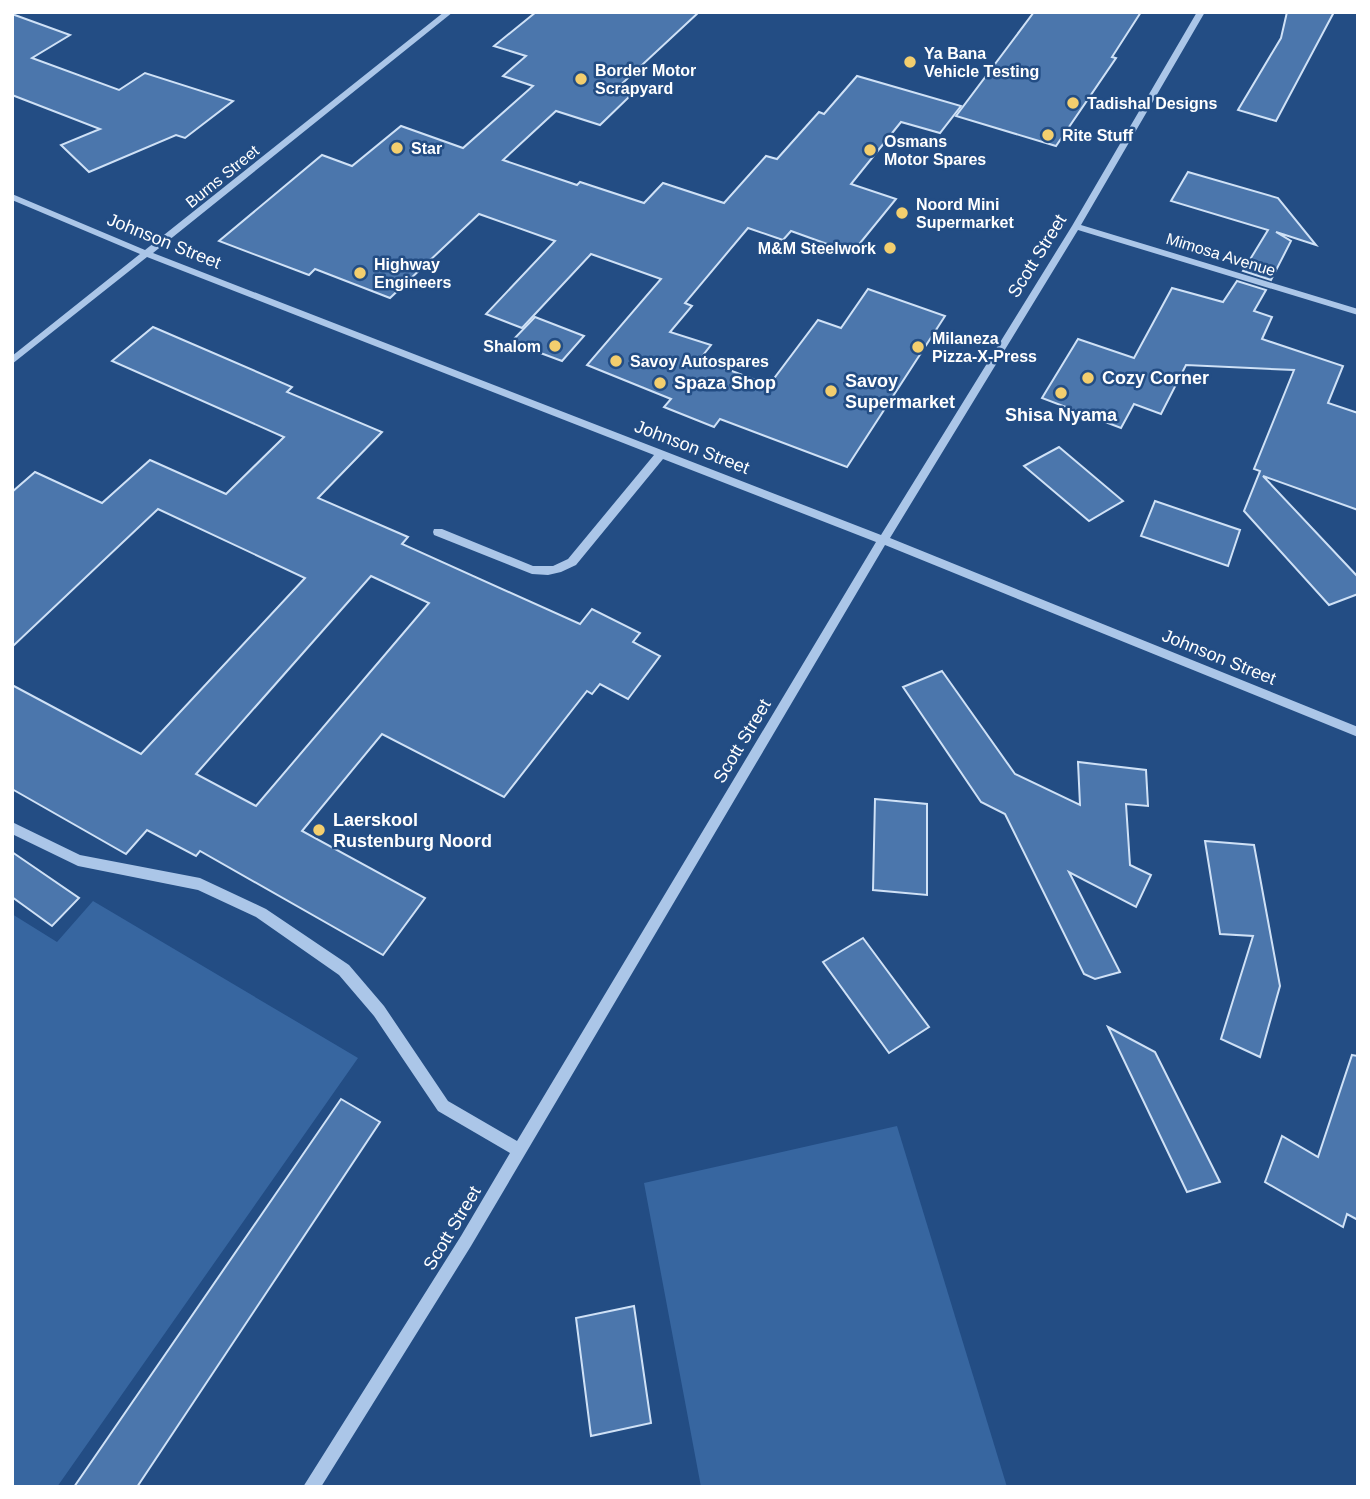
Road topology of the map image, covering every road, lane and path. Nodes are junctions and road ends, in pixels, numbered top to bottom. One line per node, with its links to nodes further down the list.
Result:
1 (449, 12): 5 (street, Burns Street)
2 (1201, 12): 4 (street, Scott Street)
3 (12, 197): 5 (street, Johnson Street)
4 (1076, 226): 6 (street, Mimosa Avenue); 10 (street, Scott Street)
5 (147, 254): 7 (street, Burns Street); 8 (street, Johnson Street)
6 (1358, 312)
7 (12, 361)
8 (661, 454): 9 (street); 10 (street, Johnson Street)
9 (438, 532)
10 (883, 540): 11 (street, Johnson Street); 13 (street, Scott Street)
11 (1358, 732)
12 (12, 828): 13 (street)
13 (519, 1150): 14 (street, Scott Street)
14 (311, 1487)

